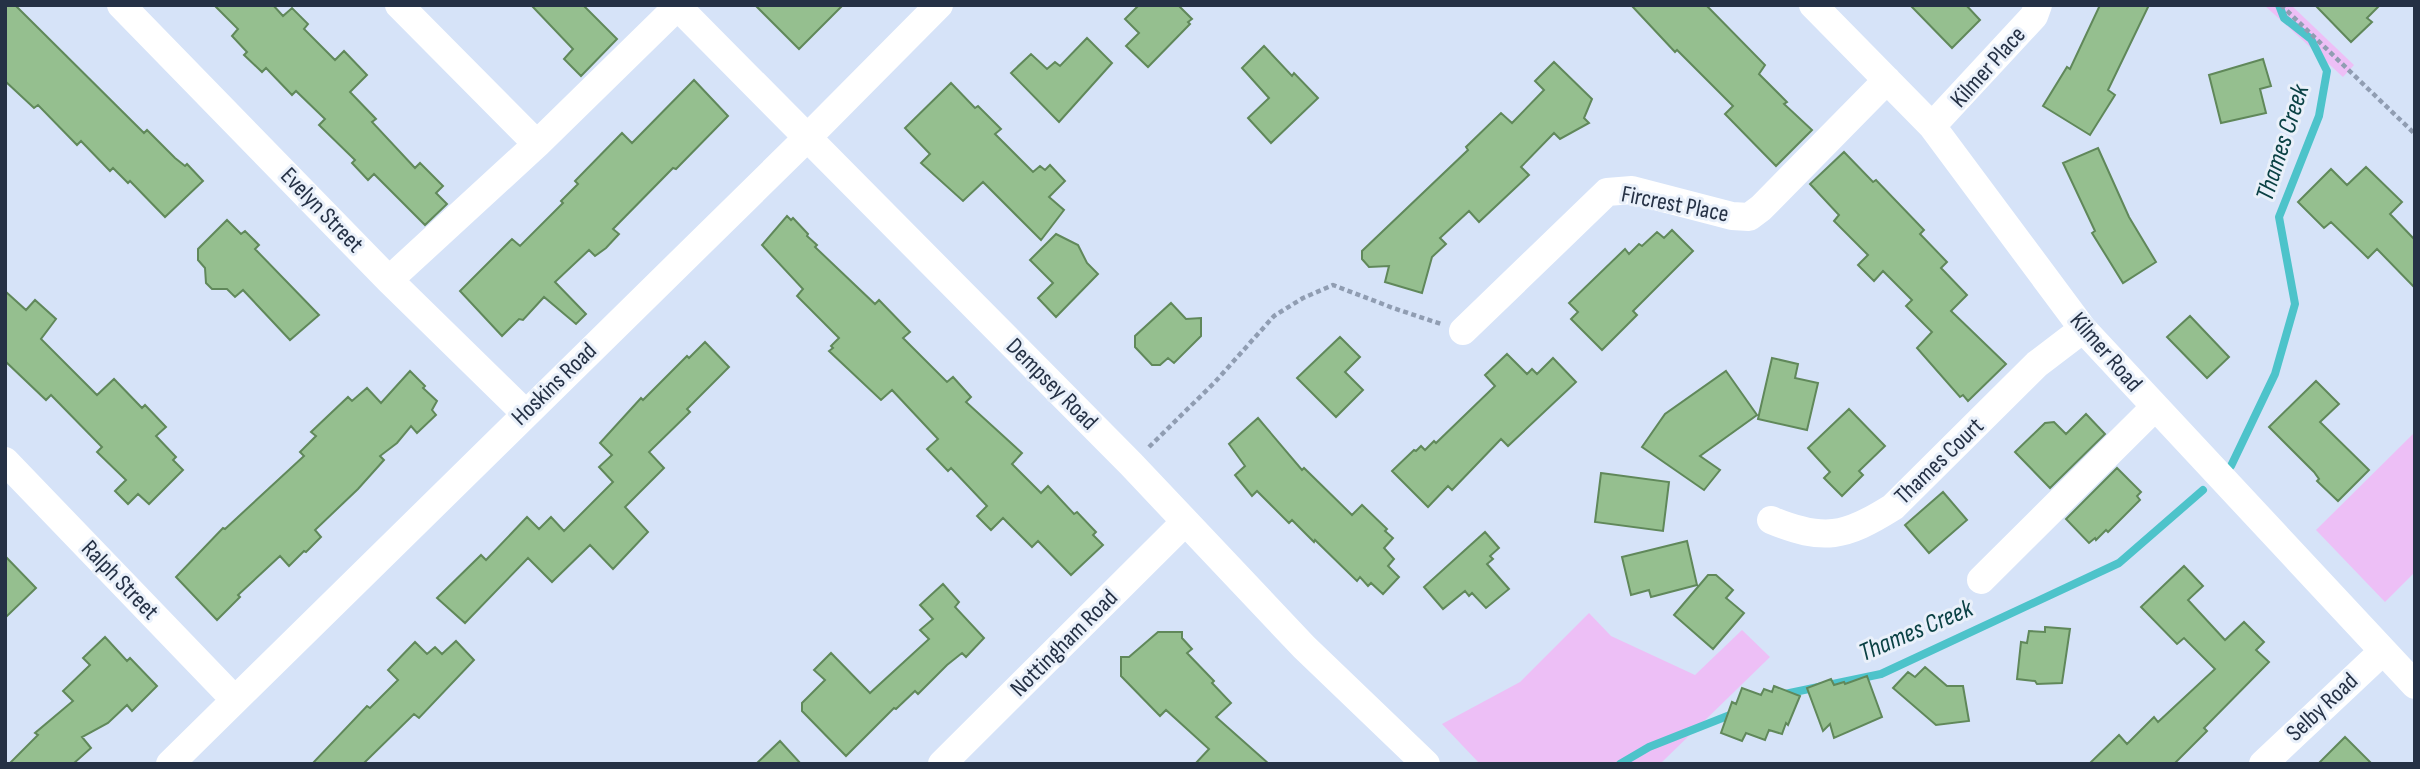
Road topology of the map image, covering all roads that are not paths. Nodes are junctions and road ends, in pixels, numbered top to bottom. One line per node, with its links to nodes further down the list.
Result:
1 (121, 5): 11 (street, Evelyn Street)
2 (399, 5): 10 (street)
3 (939, 5): 9 (street, Hoskins Road)
4 (1813, 5): 7 (street, Kilmer Road)
5 (2038, 5): 8 (street, Kilmer Place)
6 (676, 6): 9 (street, Dempsey Road); 10 (street)
7 (1887, 80): 8 (street, Kilmer Road); 13 (street, Fircrest Place)
8 (1932, 126): 12 (street, Kilmer Road)
9 (807, 138): 15 (street, Hoskins Road); 18 (street, Dempsey Road)
10 (537, 144): 11 (street)
11 (389, 279): 15 (street, Evelyn Street)
12 (2083, 329): 14 (street, Kilmer Road); 17 (street, Thames Court)
13 (1463, 331)
14 (2154, 407): 19 (street); 20 (street, Kilmer Road)
15 (525, 413): 22 (street, Hoskins Road)
16 (5, 460): 22 (street, Ralph Street)
17 (1771, 520)
18 (1185, 522): 24 (street, Nottingham Road); 25 (street, Dempsey Road)
19 (1981, 580)
20 (2382, 652): 21 (street, Kilmer Road); 26 (street, Selby Road)
21 (2415, 685)
22 (235, 700): 23 (street, Hoskins Road)
23 (170, 764)
24 (942, 764)
25 (1426, 764)
26 (2263, 764)

